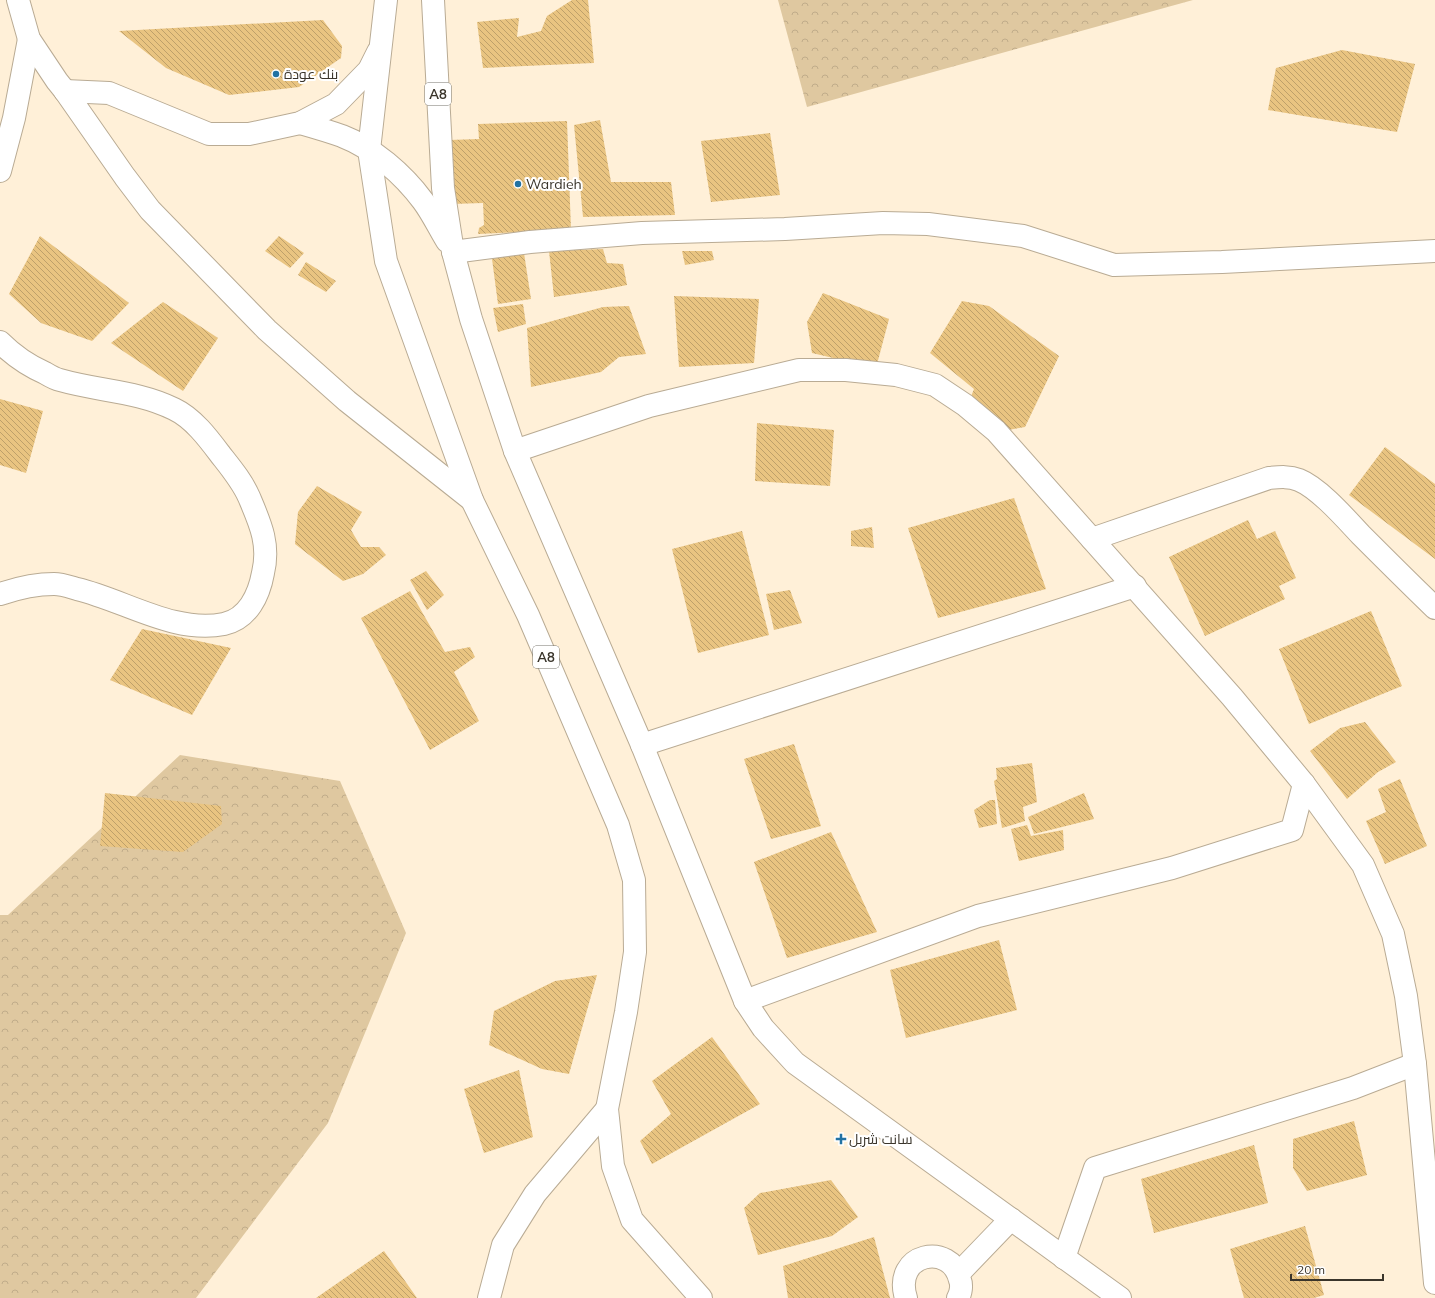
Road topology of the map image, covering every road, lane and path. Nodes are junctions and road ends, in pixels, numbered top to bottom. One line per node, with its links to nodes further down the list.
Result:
1 (18, 0): 4 (main road)
2 (386, 0): 5 (main road, A8)
3 (433, 0): 11 (main road, A8)
4 (29, 39): 6 (main road); 9 (main road)
5 (380, 49): 7 (main road); 8 (main road, A8)
6 (65, 91): 7 (main road); 14 (main road)
7 (300, 123): 8 (main road)
8 (369, 150): 11 (main road); 14 (main road, A8)
9 (0, 171)
10 (1435, 251): 11 (main road)
11 (453, 252): 13 (main road)
12 (0, 342): 17 (main road)
13 (515, 452): 15 (main road); 19 (main road)
14 (472, 500): 23 (main road, A8)
15 (1092, 539): 16 (main road); 18 (main road)
16 (1134, 586): 19 (main road); 20 (main road)
17 (0, 594)
18 (1435, 608)
19 (642, 745): 21 (main road)
20 (1304, 784): 21 (main road); 22 (main road)
21 (745, 1001): 24 (main road)
22 (1415, 1064): 25 (main road); 27 (main road)
23 (607, 1109): 28 (main road); 29 (main road, A8)
24 (1011, 1219): 25 (main road); 26 (main road)
25 (1064, 1258): 32 (main road)
26 (959, 1272): 30 (main road); 31 (main road)
27 (1435, 1283)
28 (489, 1298)
29 (701, 1298)
30 (906, 1298)
31 (958, 1298)
32 (1120, 1298)

